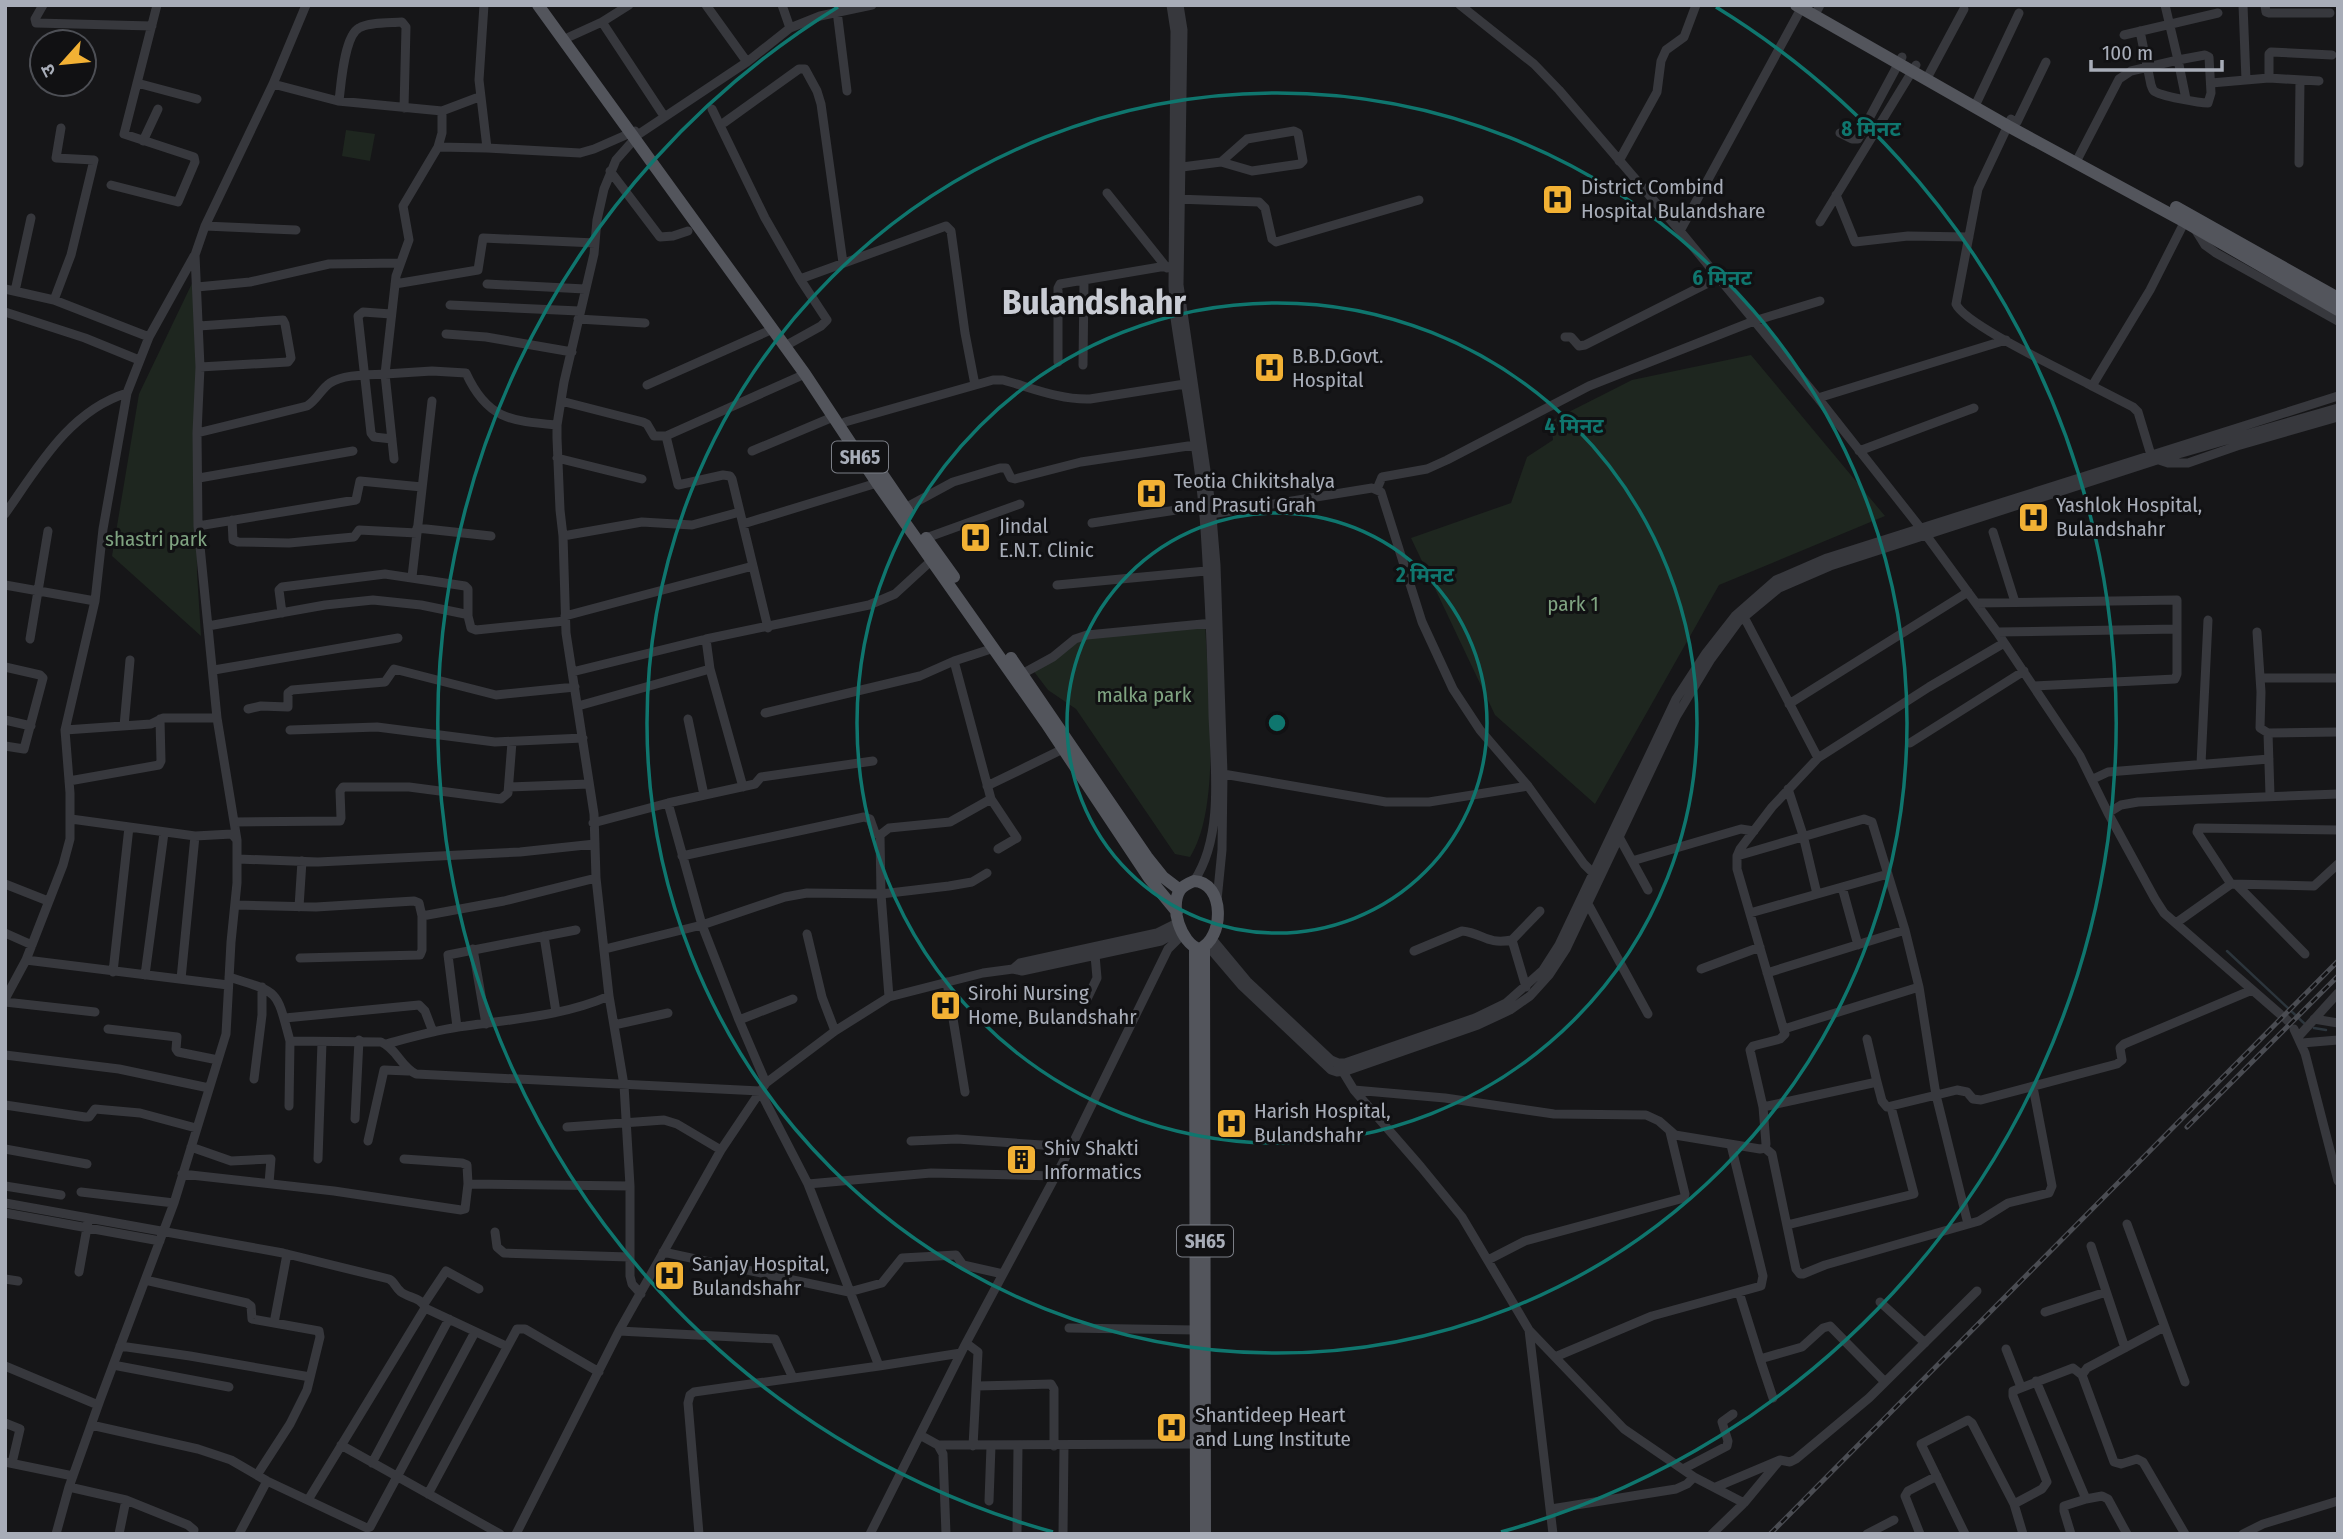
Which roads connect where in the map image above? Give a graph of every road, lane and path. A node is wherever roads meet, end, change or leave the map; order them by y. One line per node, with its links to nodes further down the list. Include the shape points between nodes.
1 (43, 5): 28 (street, via 36,23)
2 (157, 5): 28 (street)
3 (306, 5): 47 (street)
4 (484, 5): 49 (street)
5 (538, 5): 63 (main road, SH65)
6 (546, 5): 32 (main road, SH65)
7 (613, 5): 25 (street)
8 (629, 5): 25 (street)
9 (706, 5): 36 (street)
10 (782, 5): 29 (street)
11 (872, 5): 21 (street)
12 (1171, 5): 76 (street)
13 (1179, 5): 71 (street, via 1183,30)
14 (1460, 5): 68 (street, via 1534,64)
15 (1696, 5): 68 (street, via 1684,37 1666,50 1657,92)
16 (2165, 5): 27 (street)
17 (2243, 5): 42 (street)
18 (2265, 5): 24 (street, via 2269,13)
19 (1808, 6): 34 (main road); 84 (street)
20 (1964, 9): 40 (street)
21 (837, 11): 29 (street); 48 (street)
22 (2019, 13): 53 (street)
23 (2218, 13): 27 (street)
24 (2330, 13)
25 (615, 16): 26 (street)
26 (602, 22): 32 (street); 58 (street)
27 (2169, 25): 30 (street); 35 (street)
28 (152, 26): 45 (street)
29 (790, 28): 36 (street)
30 (2140, 31): 31 (street); 38 (street)
31 (2124, 34)
32 (569, 37): 63 (main road, SH65)
33 (2332, 55): 41 (street, via 2271,52)
34 (1900, 60): 39 (main road); 62 (street, via 1858,139)
35 (2178, 60): 38 (street); 46 (street, via 2208,56); 51 (street)
36 (747, 62): 58 (street)
37 (2046, 62): 60 (street)
38 (2147, 67): 51 (street, via 2154,91); 67 (street, via 2119,79)
39 (1915, 68): 40 (main road); 75 (street)
40 (1929, 75): 53 (main road)
41 (2269, 78): 42 (street); 43 (street)
42 (2246, 80): 46 (street)
43 (2300, 80): 44 (street); 70 (street)
44 (2319, 81)
45 (137, 83): 50 (street); 64 (street, via 124,134)
46 (2211, 83): 51 (street, via 2208,103)
47 (273, 84): 52 (street); 81 (street)
48 (847, 91)
49 (480, 97): 57 (street); 66 (street)
50 (197, 99)
51 (2186, 99)
52 (338, 101): 54 (street); 54 (street, via 354,32 402,22 406,27)
53 (1977, 102): 60 (main road)
54 (404, 108): 57 (street)
55 (158, 109): 64 (street)
56 (712, 109): 93 (street)
57 (442, 111): 65 (street)
58 (664, 116): 63 (street)
59 (725, 122): 89 (street, via 805,69 821,104)
60 (2012, 122): 67 (main road); 85 (street, via 1982,178)
61 (61, 128): 101 (street, via 56,158 94,160 71,255)
62 (1840, 133)
63 (635, 134): 66 (street, via 580,153); 72 (street); 112 (main road, SH65); 117 (main road, SH65)
64 (143, 141): 73 (street, via 195,158 180,200)
65 (438, 147): 66 (street); 88 (street, via 403,206 410,234)
66 (487, 148)
67 (2077, 159): 80 (main road)
68 (1619, 161): 84 (street)
69 (1221, 162): 69 (street, via 1252,172 1300,164 1298,133 1251,137); 71 (street)
70 (2299, 163)
71 (1182, 167): 76 (street)
72 (610, 171): 83 (street, via 656,234 665,237); 86 (street)
73 (111, 185)
74 (1107, 193): 90 (street)
75 (1836, 195): 79 (street); 85 (street, via 1855,242 1908,236)
76 (1177, 199): 77 (street, via 1259,202 1276,242); 91 (street); 160 (street, via 1179,285)
77 (1419, 200)
78 (31, 218): 99 (street)
79 (1820, 222)
80 (2190, 222): 100 (main road); 104 (main road); 109 (street, via 2216,253); 129 (street)
81 (205, 226): 82 (street); 87 (street)
82 (296, 230)
83 (688, 231)
84 (1680, 231): 92 (street)
85 (1969, 237): 116 (street, via 1956,304 1963,314)
86 (595, 243): 95 (street, via 483,238 478,270); 98 (street)
87 (195, 255): 97 (street); 114 (street)
88 (400, 262): 95 (street); 97 (street, via 329,264 250,282)
89 (843, 263): 93 (street); 128 (street, via 949,227)
90 (1166, 266): 91 (street); 94 (street)
91 (1173, 274): 126 (street)
92 (1718, 278): 108 (street); 115 (street, via 1585,345)
93 (800, 279): 117 (street, via 827,320)
94 (1084, 281): 120 (street, via 1059,286); 121 (street)
95 (395, 284): 106 (street)
96 (487, 284): 98 (street)
97 (197, 287): 111 (street)
98 (585, 289): 107 (street)
99 (10, 290): 101 (street)
100 (2338, 298)
101 (54, 300): 114 (street)
102 (1820, 301): 108 (street)
103 (450, 305): 107 (street)
104 (2338, 310)
105 (5, 312): 119 (street)
106 (391, 314): 123 (street); 125 (street, via 358,313)
107 (578, 315): 110 (street); 118 (street)
108 (1754, 321): 132 (street); 154 (street, via 1589,386 1427,469 1382,478)
109 (2338, 321)
110 (645, 323)
111 (199, 326): 122 (street); 122 (street, via 283,320 291,358 288,362)
112 (772, 329): 117 (main road, SH65); 127 (street)
113 (446, 334): 118 (street)
114 (149, 337): 119 (street)
115 (1565, 337)
116 (2006, 340): 129 (street); 132 (street)
117 (788, 344): 124 (main road, SH65); 138 (main road, SH65)
118 (572, 352): 134 (street)
119 (139, 360): 130 (street)
120 (1058, 362)
121 (1083, 365)
122 (200, 367): 140 (street)
123 (385, 374): 125 (street); 139 (street, via 466,373 491,410 525,422); 142 (street)
124 (805, 374): 138 (main road, SH65); 141 (street)
125 (363, 376): 140 (street, via 330,383 302,408); 142 (street, via 372,436)
126 (1185, 384): 128 (street, via 1090,400 1061,397 1003,380); 143 (street)
127 (647, 385)
128 (975, 385): 138 (street)
129 (2092, 386): 147 (street, via 2138,412)
130 (127, 393): 159 (street, via 104,402 60,437); 180 (street)
131 (2338, 396): 147 (street)
132 (1818, 398): 145 (street)
133 (432, 401): 153 (street)
134 (561, 401): 139 (street); 141 (street, via 643,422 654,436)
135 (1974, 408): 145 (street)
136 (2338, 408): 147 (street)
137 (2338, 417): 147 (street, via 2188,463 2168,463)
138 (839, 420): 144 (street); 152 (main road, SH65); 157 (main road, SH65)
139 (557, 425): 148 (street)
140 (197, 433): 150 (street)
141 (666, 436): 158 (street, via 678,485 727,475)
142 (392, 439): 149 (street)
143 (1195, 445): 156 (street); 157 (street, via 1073,463 1015,479 1006,468 1000,468 953,482)
144 (752, 451)
145 (1859, 451): 167 (street)
146 (353, 452): 150 (street)
147 (2158, 457): 167 (street)
148 (557, 458): 151 (street); 170 (street)
149 (394, 459)
150 (199, 478): 164 (street)
151 (642, 479)
152 (877, 482): 163 (street); 172 (main road, SH65)
153 (422, 487): 161 (street, via 360,481 356,500); 165 (street)
154 (1377, 489): 160 (street); 240 (street, via 1422,622 1453,689 1480,730)
155 (1020, 504): 171 (street)
156 (1202, 506): 162 (street); 174 (street)
157 (905, 508): 171 (main road, SH65)
158 (740, 512): 163 (street); 170 (street, via 692,526 642,522)
159 (5, 513)
160 (1212, 514): 188 (street)
161 (232, 520): 164 (street); 165 (street, via 232,538 237,542 304,542 354,537 359,530)
162 (1091, 523)
163 (743, 524): 173 (street)
164 (198, 526): 189 (street)
165 (417, 530): 169 (street); 175 (street)
166 (48, 531): 178 (street)
167 (1924, 532): 179 (street); 185 (street, via 1791,581); 271 (street, via 1792,571 1735,616 1676,699)
168 (1993, 532): 181 (street)
169 (491, 536)
170 (563, 536): 186 (street)
171 (926, 538): 206 (main road, SH65)
172 (932, 560): 190 (street, via 882,600); 198 (main road, SH65)
173 (753, 566): 186 (street); 190 (street)
174 (1206, 571): 176 (street); 188 (street)
175 (412, 577): 183 (street, via 367,575 282,587); 184 (street, via 467,586)
176 (1057, 584)
177 (5, 585): 178 (street)
178 (39, 591): 180 (street); 195 (street)
179 (1968, 592): 182 (street); 211 (street)
180 (95, 601): 221 (street)
181 (2015, 602): 182 (street); 191 (street, via 2174,598 2178,602)
182 (1976, 603): 192 (street)
183 (282, 612): 184 (street, via 373,600); 189 (street)
184 (468, 616): 186 (street, via 476,630)
185 (1744, 617): 211 (street); 259 (street, via 1683,703)
186 (565, 618): 205 (street)
187 (2208, 620): 233 (street)
188 (1214, 622): 206 (street, via 1087,635); 234 (street); 273 (street, via 1213,821 1210,849)
189 (208, 626): 203 (street)
190 (768, 628): 196 (street)
191 (2177, 629): 192 (street); 210 (street, via 2177,674 2172,680)
192 (1997, 632): 197 (street)
193 (2257, 632): 207 (street)
194 (398, 638): 203 (street)
195 (30, 639)
196 (706, 639): 202 (street); 205 (street)
197 (2004, 643): 204 (street); 230 (street)
198 (994, 648): 200 (street); 229 (main road, SH65)
199 (130, 660): 220 (street)
200 (954, 661): 214 (street, via 920,676); 239 (street)
201 (5, 667): 219 (street, via 43,678)
202 (710, 669): 212 (street); 238 (street)
203 (214, 670): 215 (street)
204 (2024, 671): 210 (street); 227 (street)
205 (572, 672): 209 (street)
206 (1023, 674): 277 (main road, SH65, via 1147,857)
207 (2260, 678): 208 (street); 224 (street, via 2260,727)
208 (2338, 678)
209 (575, 687): 212 (street); 213 (street, via 496,695 394,669 385,682 292,690 288,707)
210 (2034, 687): 235 (street)
211 (1789, 704): 230 (street)
212 (578, 706): 225 (street)
213 (248, 709)
214 (765, 713)
215 (217, 718): 216 (street); 250 (street)
216 (160, 719): 220 (street); 236 (street, via 161,763)
217 (688, 719): 244 (street)
218 (5, 720): 219 (street)
219 (31, 726): 228 (street, via 24,749)
220 (124, 726): 221 (street)
221 (65, 730): 236 (street)
222 (290, 730): 226 (street, via 377,727)
223 (2338, 732): 224 (street)
224 (2268, 733): 231 (street)
225 (583, 738): 226 (street); 237 (street)
226 (512, 742): 241 (street)
227 (1910, 743)
228 (5, 746)
229 (1063, 749): 239 (street); 290 (main road, SH65)
230 (1818, 758): 242 (street)
231 (2269, 759): 233 (street); 245 (street)
232 (873, 761): 238 (street, via 761,777 755,784)
233 (2201, 764): 235 (street, via 2105,773)
234 (1223, 774): 240 (street, via 1386,802 1429,802); 282 (street)
235 (2093, 779): 248 (street)
236 (69, 782): 249 (street)
237 (589, 784): 241 (street); 251 (street)
238 (743, 786): 244 (street)
239 (987, 786): 246 (street)
240 (1528, 786): 271 (street)
241 (509, 787): 250 (street, via 500,799 409,787 343,787 340,821)
242 (1788, 789): 254 (street); 257 (street)
243 (2338, 794): 245 (street)
244 (704, 795): 247 (street)
245 (2270, 795): 248 (street, via 2130,803)
246 (991, 799): 256 (street, via 950,822 889,828); 262 (street, via 1017,838)
247 (668, 803): 251 (street); 263 (street)
248 (2108, 813): 289 (street, via 2155,899)
249 (71, 819): 252 (street); 281 (street, via 63,865)
250 (234, 822): 260 (street)
251 (593, 823): 261 (street)
252 (129, 827): 255 (street); 311 (street)
253 (2338, 830): 275 (street, via 2198,828)
254 (1754, 831): 264 (street); 266 (street, via 1741,829)
255 (164, 833): 258 (street); 313 (street)
256 (880, 835): 263 (street, via 864,817); 279 (street)
257 (1803, 835): 264 (street); 270 (street, via 1868,818); 280 (street)
258 (195, 836): 260 (street, via 232,834); 315 (street)
259 (1619, 837): 266 (street); 271 (street)
260 (237, 840): 265 (street)
261 (595, 844): 267 (street); 272 (street)
262 (998, 849)
263 (682, 856): 291 (street)
264 (1737, 856): 287 (street)
265 (238, 859): 267 (street); 284 (street)
266 (1632, 861): 278 (street)
267 (303, 862): 285 (street)
268 (2338, 864): 275 (street, via 2314,886)
269 (987, 873): 279 (street, via 962,884)
270 (1888, 874): 276 (street); 293 (street)
271 (1596, 875): 283 (street); 320 (street, via 1559,945)
272 (596, 878): 288 (street); 303 (street)
273 (1194, 881): 277 (main road); 282 (main road, via 1205,884)
274 (5, 884): 281 (street)
275 (2234, 884): 289 (street); 305 (street)
276 (1842, 887): 280 (street); 300 (street)
277 (1180, 890): 290 (main road)
278 (1648, 890)
279 (881, 894): 291 (street, via 807,893); 325 (street)
280 (1817, 894): 287 (street)
281 (48, 901): 298 (street)
282 (1216, 904): 299 (main road, SH65, via 1217,923)
283 (1588, 904): 332 (street); 353 (street, via 1549,975 1510,1010 1478,1025)
284 (236, 905): 285 (street); 317 (street)
285 (299, 907): 288 (street, via 414,901)
286 (1540, 911): 297 (street)
287 (1750, 913): 301 (street)
288 (422, 916): 307 (street, via 420,955)
289 (2176, 923): 322 (street)
290 (1180, 924): 299 (main road, SH65); 306 (street, via 1161,941); 309 (street, via 1020,963); 377 (street)
291 (702, 925): 303 (street); 335 (street)
292 (576, 930): 296 (street)
293 (1905, 930): 300 (street); 321 (street)
294 (5, 933): 298 (street)
295 (807, 934): 343 (street)
296 (544, 936): 302 (street); 329 (street)
297 (1512, 940): 304 (street, via 1489,941 1462,932); 320 (street)
298 (32, 945): 308 (street)
299 (1204, 945): 353 (street); 427 (main road, SH65); 459 (main road, SH65)
300 (1858, 945): 312 (street)
301 (1760, 947): 310 (street); 312 (street)
302 (473, 949): 337 (street); 339 (street, via 447,956)
303 (605, 949): 324 (street)
304 (1414, 951)
305 (2305, 954)
306 (1095, 955): 309 (street); 328 (street, via 1097,978)
307 (300, 958)
308 (26, 960): 311 (street); 316 (street)
309 (1013, 969): 318 (street)
310 (1701, 969)
311 (113, 972): 313 (street)
312 (1768, 973): 342 (street)
313 (145, 975): 315 (street)
314 (5, 976): 316 (street)
315 (181, 979): 317 (street)
316 (16, 981): 327 (street)
317 (228, 981): 319 (street); 352 (street, via 226,1034)
318 (947, 982): 325 (street); 362 (street)
319 (262, 987): 333 (street, via 280,1002); 355 (street)
320 (1526, 987): 353 (street, via 1475,1018)
321 (1919, 987): 342 (street); 363 (street)
322 (2252, 990): 340 (street); 359 (street, via 2124,1044 2120,1063)
323 (2338, 993): 334 (street)
324 (608, 996): 329 (street); 338 (street)
325 (889, 997): 343 (street)
326 (793, 999): 335 (street)
327 (5, 1001): 330 (street)
328 (1086, 1001)
329 (556, 1012): 337 (street)
330 (94, 1013)
331 (668, 1013): 338 (street)
332 (1648, 1014)
333 (285, 1018): 344 (street, via 419,1005); 347 (street)
334 (2314, 1019): 336 (street); 340 (street)
335 (739, 1020): 358 (street)
336 (2338, 1023)
337 (486, 1024): 339 (street)
338 (614, 1025): 357 (street)
339 (457, 1027): 344 (street)
340 (2291, 1027): 348 (street); 386 (street)
341 (108, 1029): 352 (street, via 177,1037 178,1052)
342 (1784, 1029): 366 (street, via 1780,1039 1750,1050)
343 (835, 1031): 358 (street)
344 (433, 1032): 350 (street)
345 (1867, 1039): 356 (street)
346 (359, 1040): 349 (street); 350 (street); 368 (street)
347 (290, 1041): 349 (street); 365 (street)
348 (2338, 1041)
349 (322, 1042): 381 (street)
350 (386, 1044): 354 (street)
351 (5, 1055): 360 (street, via 119,1069)
352 (218, 1060): 360 (street)
353 (1340, 1067): 361 (street)
354 (408, 1071): 357 (street, via 426,1076); 373 (street, via 384,1070)
355 (254, 1079)
356 (1877, 1082): 366 (street); 367 (street, via 1884,1104)
357 (624, 1084): 358 (street); 369 (street)
358 (763, 1087): 380 (street); 389 (street)
359 (2034, 1087): 363 (street, via 1981,1100 1963,1090); 399 (street, via 2051,1190 2008,1203)
360 (209, 1088): 371 (street)
361 (1354, 1090): 372 (street, via 1554,1114 1646,1115); 408 (street, via 1462,1217)
362 (965, 1093)
363 (1936, 1095): 367 (street); 399 (street)
364 (5, 1105): 371 (street, via 85,1117 95,1109 120,1110)
365 (289, 1106)
366 (1763, 1107): 378 (street)
367 (1891, 1107): 398 (street, via 1914,1194)
368 (355, 1119)
369 (626, 1122): 370 (street); 380 (street, via 664,1120); 391 (street)
370 (567, 1127)
371 (196, 1128): 376 (street)
372 (1670, 1132): 375 (street); 408 (street, via 1684,1198 1525,1241)
373 (368, 1141)
374 (911, 1141): 377 (street, via 967,1139)
375 (1731, 1145): 378 (street); 417 (street, via 1763,1276 1761,1286)
376 (191, 1147): 384 (street); 387 (street, via 232,1161 271,1159)
377 (1070, 1147): 385 (street)
378 (1765, 1148): 398 (street, via 1772,1154)
379 (5, 1149): 383 (street)
380 (721, 1150): 405 (street)
381 (318, 1159)
382 (404, 1159): 388 (street, via 464,1164)
383 (87, 1164)
384 (182, 1174): 387 (street); 395 (street)
385 (1055, 1176): 389 (street, via 931,1173); 410 (street)
386 (2338, 1181)
387 (268, 1183): 388 (street, via 461,1210 466,1207)
388 (468, 1184): 391 (street)
389 (808, 1184): 416 (street)
390 (5, 1186): 393 (street)
391 (630, 1186): 407 (street)
392 (81, 1192): 395 (street)
393 (61, 1195)
394 (5, 1202): 397 (street)
395 (174, 1203): 401 (street)
396 (5, 1213): 397 (street)
397 (88, 1222): 401 (street); 403 (street); 409 (street)
398 (1787, 1224): 399 (street, via 1800,1274)
399 (1968, 1224)
400 (2127, 1224): 425 (street)
401 (164, 1231): 403 (street); 406 (street)
402 (495, 1232): 407 (street, via 497,1247 504,1253)
403 (160, 1241): 412 (street)
404 (2091, 1246): 418 (street)
405 (663, 1252): 416 (street); 419 (street)
406 (287, 1254): 421 (street, via 392,1280 399,1291); 424 (street)
407 (629, 1256): 419 (street, via 632,1284)
408 (1488, 1261): 428 (street)
409 (79, 1272)
410 (1003, 1274): 416 (street, via 964,1265 956,1255 908,1256 897,1261 882,1283); 431 (street)
411 (5, 1279): 413 (street)
412 (145, 1280): 424 (street, via 247,1303 252,1320); 433 (street)
413 (18, 1281)
414 (479, 1289): 421 (street, via 446,1271)
415 (1976, 1291): 432 (street)
416 (849, 1292): 442 (street)
417 (1739, 1292): 438 (street, via 1652,1316); 439 (street)
418 (2106, 1292): 422 (street); 435 (street)
419 (641, 1294): 429 (street)
420 (1880, 1302): 432 (street)
421 (425, 1306): 423 (street); 460 (street)
422 (2045, 1312)
423 (449, 1319): 430 (street); 468 (street)
424 (274, 1323): 445 (street, via 319,1331)
425 (2164, 1327): 435 (street); 449 (street)
426 (1069, 1328): 427 (street)
427 (1196, 1330): 459 (main road, SH65)
428 (1529, 1330): 438 (street); 486 (street)
429 (619, 1331): 443 (street); 446 (street, via 775,1339)
430 (475, 1332): 434 (street); 472 (street)
431 (965, 1343): 437 (street); 450 (street, via 978,1352)
432 (1925, 1343): 448 (street)
433 (120, 1346): 441 (street); 445 (street)
434 (506, 1346): 443 (street, via 513,1332 525,1329); 478 (street)
435 (2125, 1348): 444 (street)
436 (2006, 1349): 452 (street)
437 (961, 1353): 442 (street); 458 (street)
438 (1555, 1356): 469 (street, via 1625,1429)
439 (1760, 1359): 448 (street, via 1802,1347 1830,1326); 453 (street)
440 (5, 1366): 454 (street)
441 (113, 1366): 451 (street); 454 (street)
442 (879, 1367): 446 (street)
443 (599, 1372): 493 (street)
444 (2082, 1375): 447 (street, via 2073,1368); 509 (street, via 2115,1462 2143,1462)
445 (310, 1377): 470 (street, via 290,1424)
446 (793, 1378): 494 (street, via 690,1395)
447 (2036, 1381): 452 (street); 479 (street)
448 (1885, 1382): 466 (street, via 1796,1460)
449 (2185, 1382)
450 (976, 1386): 462 (street); 465 (street, via 1051,1384)
451 (229, 1387)
452 (2021, 1387): 485 (street, via 2013,1396 2047,1482)
453 (1773, 1398)
454 (98, 1405): 457 (street)
455 (1733, 1414): 469 (street, via 1722,1422 1727,1446)
456 (5, 1423): 467 (street, via 20,1429)
457 (91, 1425): 470 (street, via 206,1451); 471 (street)
458 (920, 1435): 461 (street); 495 (street)
459 (1200, 1444): 465 (street); 499 (main road, SH65); 500 (main road, SH65)
460 (341, 1445): 468 (street); 481 (street)
461 (938, 1445): 462 (street); 496 (street, via 943,1454)
462 (973, 1446): 463 (street)
463 (991, 1446): 464 (street); 482 (street)
464 (1018, 1446): 465 (street); 497 (street)
465 (1059, 1446): 498 (street)
466 (1780, 1460): 476 (street); 484 (street)
467 (9, 1463): 471 (street)
468 (372, 1463): 472 (street)
469 (1683, 1469): 474 (street)
470 (257, 1475): 475 (street)
471 (73, 1476): 477 (street)
472 (396, 1476): 478 (street); 481 (street, via 367,1528)
473 (1937, 1476): 485 (street, via 1922,1442 1970,1421); 504 (street, via 1905,1496); 505 (street)
474 (1694, 1477): 476 (street); 486 (street, via 1676,1489)
475 (267, 1481): 481 (street); 491 (street)
476 (1716, 1487): 484 (street)
477 (69, 1488): 480 (street); 488 (street)
478 (428, 1494): 492 (street)
479 (2086, 1499): 507 (street, via 2064,1506); 508 (street, via 2108,1499)
480 (126, 1500): 489 (street); 490 (street, via 188,1524)
481 (308, 1500)
482 (989, 1501)
483 (2338, 1502): 510 (street)
484 (1744, 1503): 502 (street)
485 (2014, 1504): 506 (street)
486 (1551, 1509): 501 (street)
487 (1894, 1520): 503 (street)
488 (56, 1534)
489 (119, 1534)
490 (193, 1534)
491 (239, 1534)
492 (500, 1534)
493 (516, 1534)
494 (699, 1534)
495 (870, 1534)
496 (946, 1534)
497 (1017, 1534)
498 (1063, 1534)
499 (1196, 1534)
500 (1205, 1534)
501 (1553, 1534)
502 (1713, 1534)
503 (1867, 1534)
504 (1920, 1534)
505 (1965, 1534)
506 (2023, 1534)
507 (2071, 1534)
508 (2127, 1534)
509 (2185, 1534)
510 (2243, 1534)

